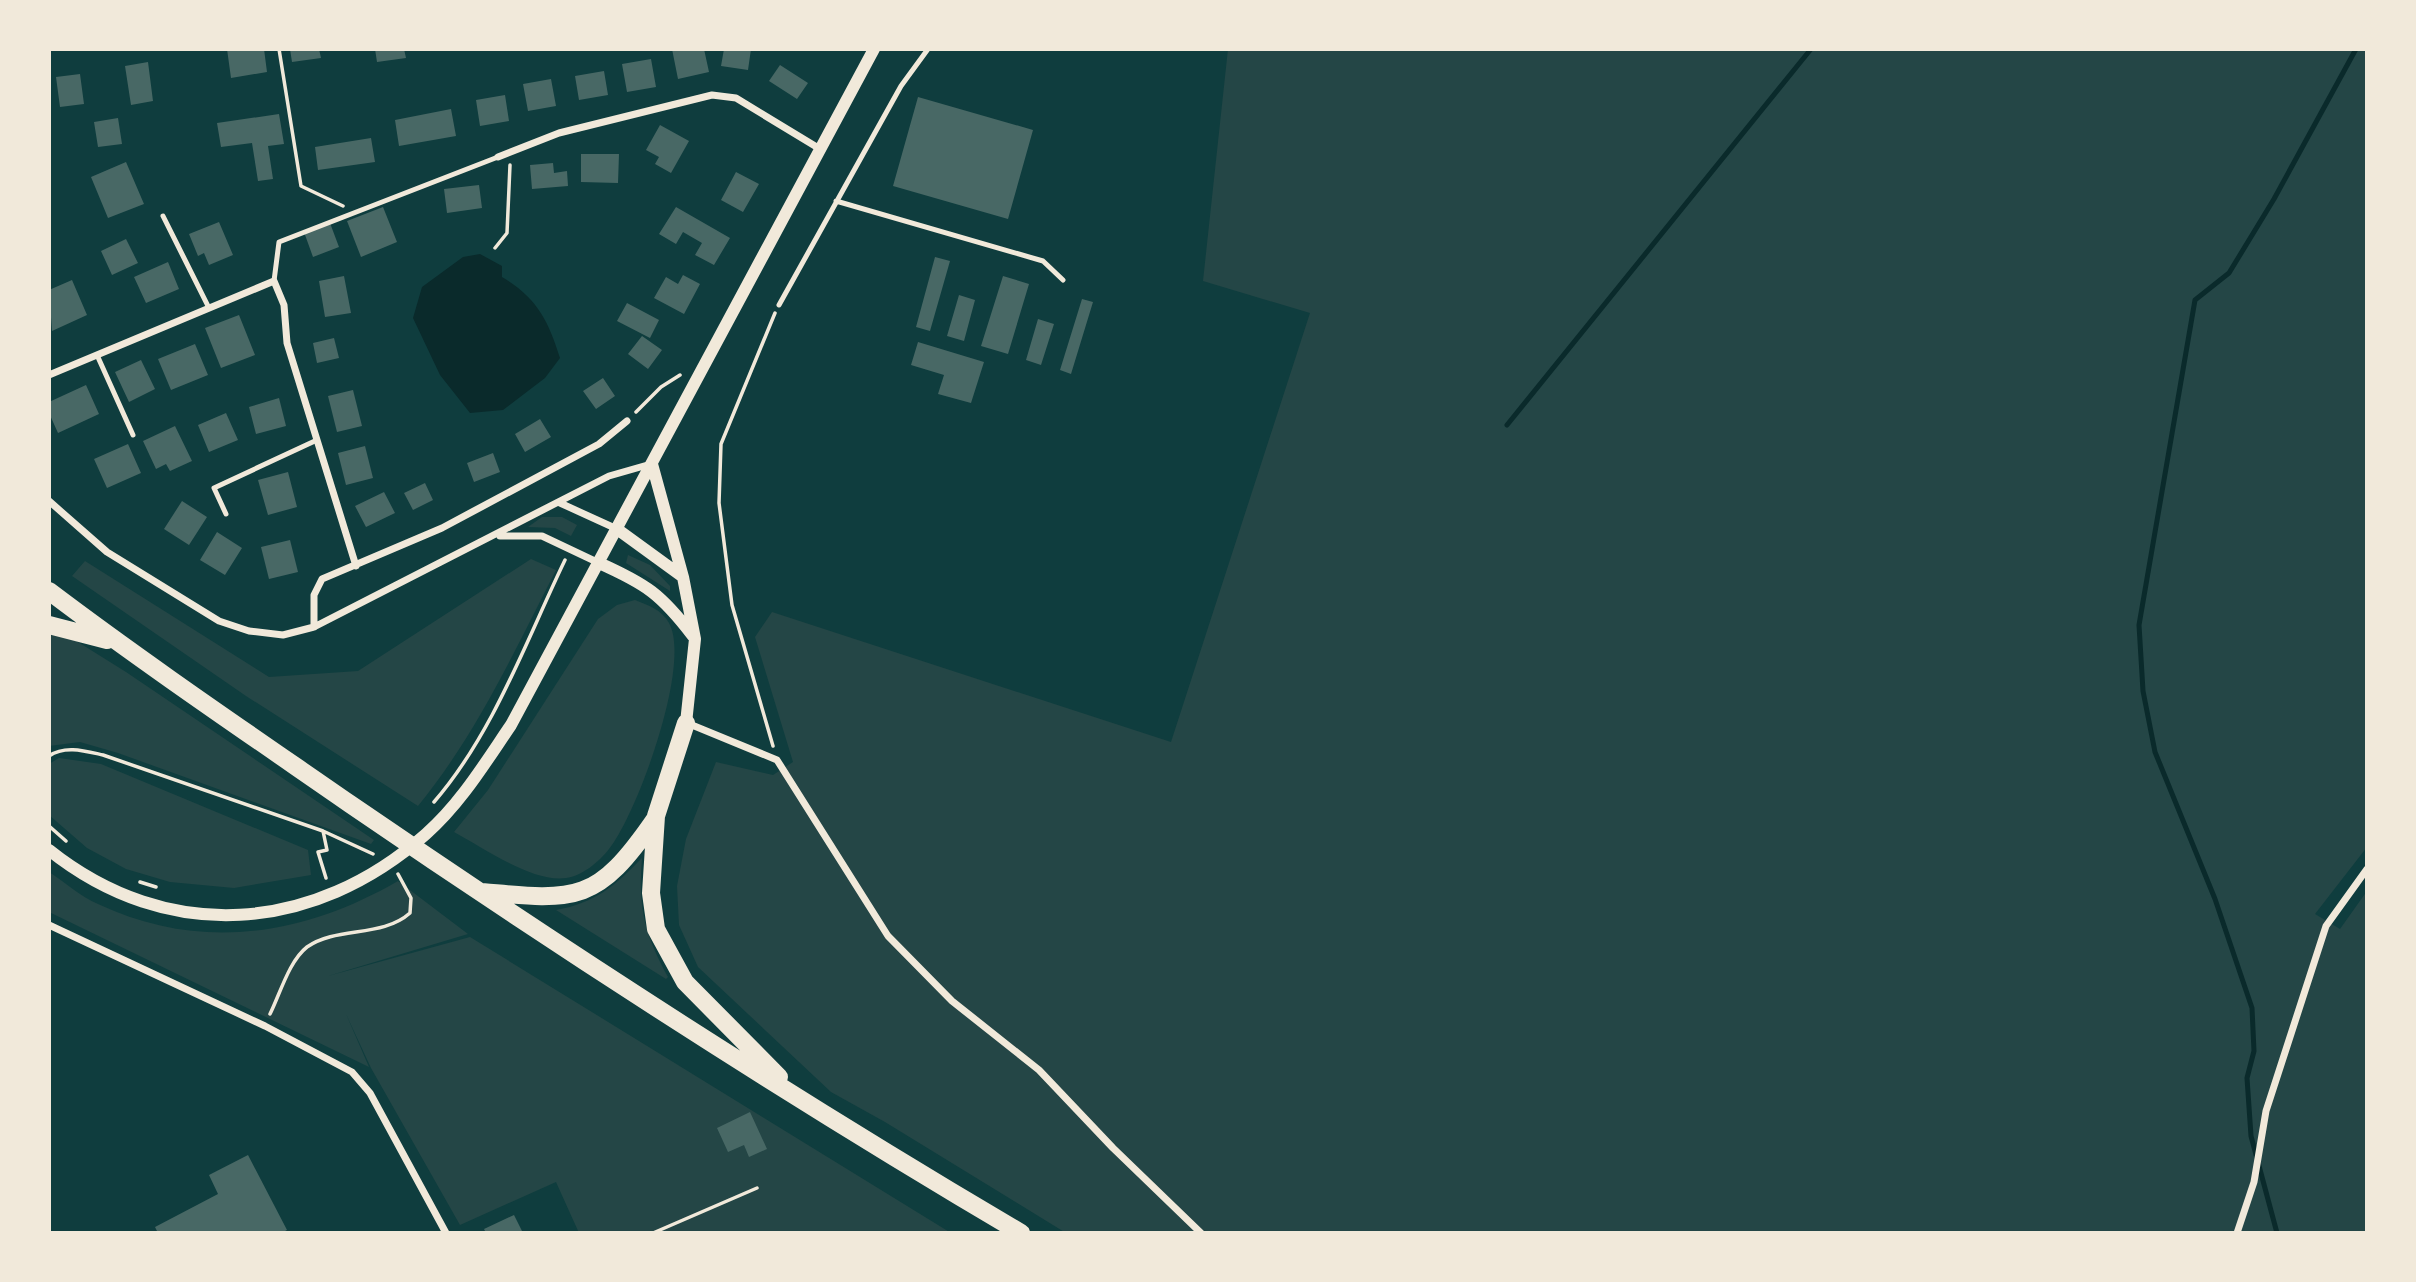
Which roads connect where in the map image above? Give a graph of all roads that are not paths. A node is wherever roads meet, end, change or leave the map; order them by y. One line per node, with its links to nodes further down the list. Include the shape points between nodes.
1 (874, 49): 3 (street)
2 (928, 49): 5 (lane, via 901,86)
3 (820, 149): 4 (street, via 737,98 712,95 599,122); 16 (street)
4 (498, 157): 7 (lane, via 279,242)
5 (836, 201): 8 (lane, via 1043,261); 9 (lane)
6 (163, 216): 10 (lane)
7 (274, 281): 10 (street); 15 (street, via 284,305 287,343)
8 (1063, 281)
9 (779, 305)
10 (208, 308): 11 (street)
11 (97, 355): 12 (street); 14 (lane)
12 (49, 375)
13 (627, 421): 23 (street, via 599,444 524,485)
14 (133, 435)
15 (317, 440): 19 (lane, via 214,488); 23 (street)
16 (652, 464): 18 (street, via 610,476); 20 (street); 24 (street)
17 (49, 500): 27 (street, via 107,552 219,621 283,635)
18 (560, 502): 20 (street); 21 (street)
19 (226, 514)
20 (617, 529): 22 (street); 24 (street)
21 (496, 536): 22 (street, via 542,536); 27 (street)
22 (599, 563): 28 (street, via 634,579 667,602); 32 (street, via 511,725 474,780 428,832 380,870 311,902 271,913 187,914 102,884)
23 (356, 566): 27 (street, via 338,569 322,579 314,595)
24 (683, 577): 28 (street)
25 (49, 591): 29 (main road)
26 (49, 625): 29 (main road)
27 (314, 627)
28 (695, 639): 30 (street)
29 (118, 643): 34 (main road)
30 (687, 723): 31 (main road); 39 (street, via 777,760 888,936 952,1001 1040,1070 1113,1149)
31 (656, 816): 34 (main road, via 611,874 585,891 550,898); 36 (main road, via 651,893 656,929 667,954 685,982)
32 (49, 850)
33 (2367, 869): 40 (street, via 2326,926 2266,1111 2254,1182)
34 (477, 891): 36 (main road)
35 (49, 925): 37 (street, via 352,1072 370,1093)
36 (801, 1099): 38 (main road)
37 (446, 1233)
38 (1021, 1233)
39 (1201, 1233)
40 (2237, 1233)

